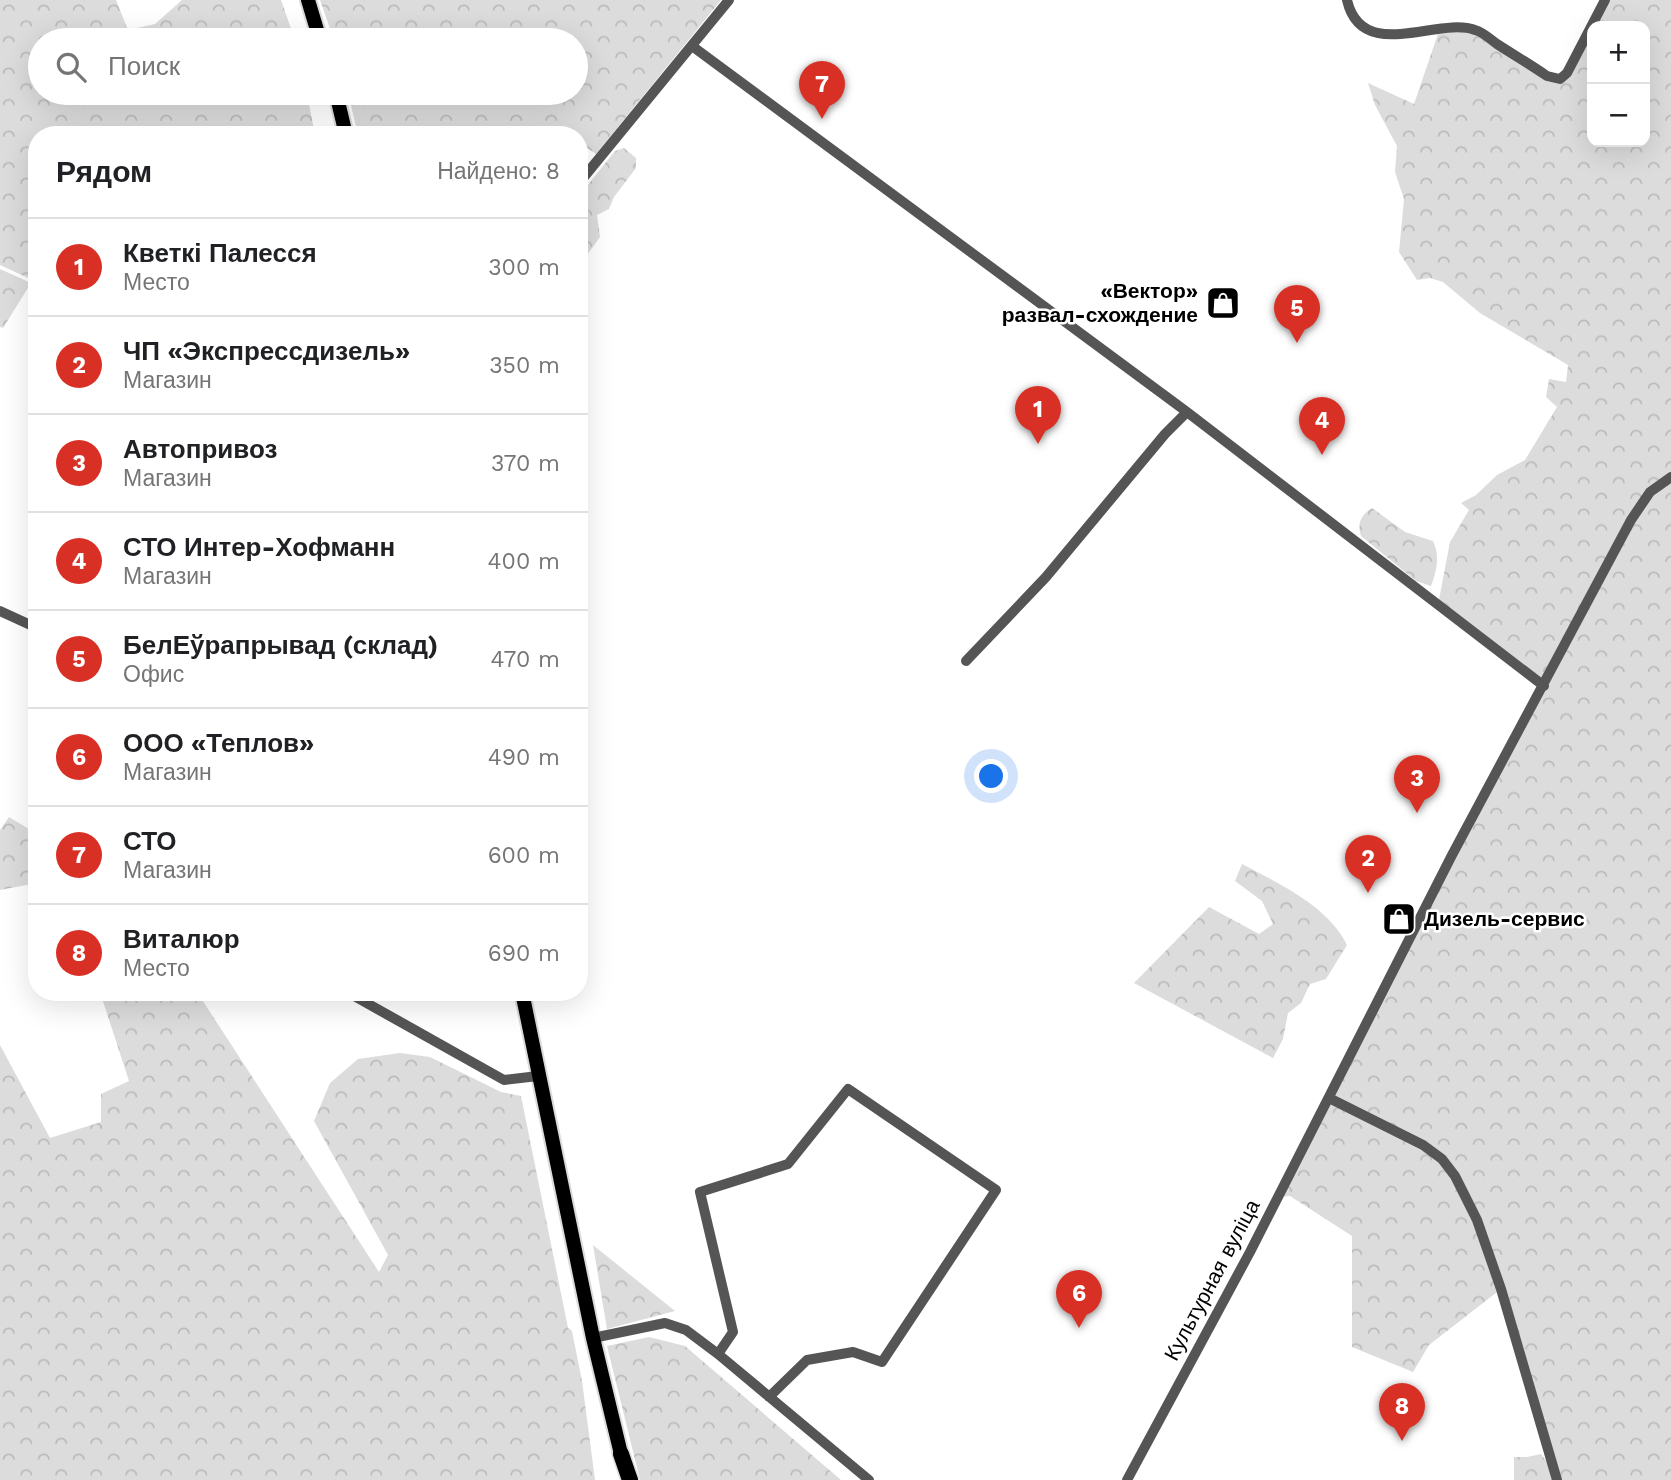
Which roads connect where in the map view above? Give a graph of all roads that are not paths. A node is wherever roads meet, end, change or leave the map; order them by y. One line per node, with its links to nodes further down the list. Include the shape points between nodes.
1 (308, 0): 5 (main road)
2 (729, 0): 6 (street)
3 (1347, 0): 4 (street, via 1362,25 1384,35 1474,29 1560,79)
4 (1605, 0)
5 (316, 28)
6 (692, 46): 9 (street); 10 (street)
7 (339, 105): 8 (main road)
8 (344, 126)
9 (588, 172)
10 (1187, 412): 14 (street, via 1046,577); 15 (street)
11 (1671, 477): 15 (street, Культурная вуліца, via 1650,492 1637,510)
12 (0, 611): 13 (street)
13 (28, 624)
14 (966, 661)
15 (1544, 686): 19 (street, Культурная вуліца)
16 (363, 1001): 18 (street, via 504,1080)
17 (524, 1001): 18 (main road)
18 (538, 1076): 20 (main road)
19 (1329, 1098): 26 (street, Культурная вуліца); 27 (street, via 1423,1145 1455,1176 1477,1220 1501,1289)
20 (593, 1338): 21 (street, via 665,1323 686,1330); 23 (main road)
21 (718, 1354): 22 (street); 22 (street, via 733,1332 700,1192 789,1164 848,1090 996,1190 882,1362 853,1352 807,1360)
22 (769, 1396): 25 (street)
23 (621, 1454): 24 (highway)
24 (626, 1480)
25 (869, 1480)
26 (1127, 1480)
27 (1558, 1480)

